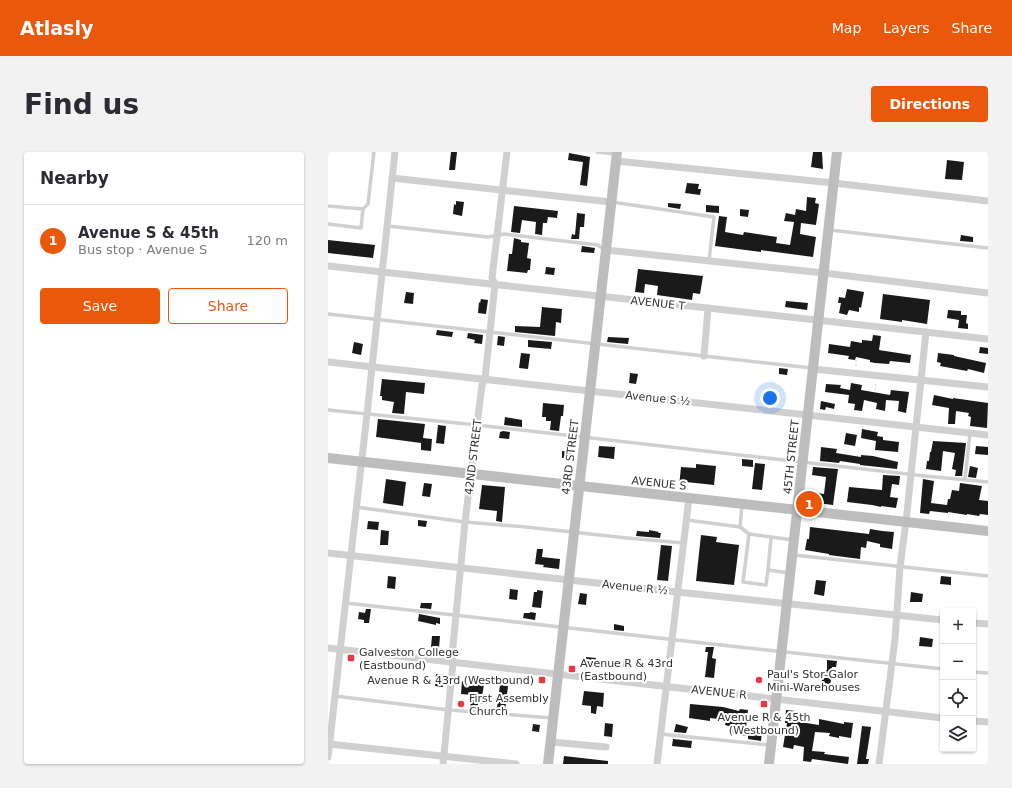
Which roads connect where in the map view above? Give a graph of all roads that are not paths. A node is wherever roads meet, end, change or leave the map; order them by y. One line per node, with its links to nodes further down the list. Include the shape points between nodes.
1 (374, 152): 13 (lane, via 368,204)
2 (395, 152): 7 (street)
3 (506, 152): 9 (street, 42ND STREET)
4 (597, 152): 6 (lane)
5 (837, 152): 8 (main road, 45TH STREET)
6 (616, 156): 8 (street); 11 (main road, 43RD STREET)
7 (392, 178): 9 (street); 15 (street)
8 (834, 183): 10 (street); 16 (main road, 45TH STREET)
9 (502, 190): 11 (street); 17 (street, 42ND STREET)
10 (988, 201)
11 (611, 202): 19 (main road, 43RD STREET); 20 (lane, via 714,217)
12 (328, 206): 13 (lane)
13 (363, 209): 14 (lane, via 361,228)
14 (328, 224)
15 (387, 226): 17 (lane); 22 (street)
16 (828, 230): 18 (lane); 23 (main road, 45TH STREET)
17 (497, 235): 19 (lane, via 598,245); 24 (street, 42ND STREET, via 492,278)
18 (988, 248)
19 (606, 250): 20 (street); 26 (main road, 43RD STREET)
20 (710, 261): 23 (street)
21 (328, 266): 22 (street, AVENUE T)
22 (382, 272): 24 (street, AVENUE T); 29 (street)
23 (824, 273): 25 (street); 30 (main road, 45TH STREET)
24 (496, 284): 26 (street, AVENUE T); 31 (street, 42ND STREET)
25 (988, 293)
26 (601, 296): 27 (street, AVENUE T); 34 (main road, 43RD STREET)
27 (708, 308): 30 (street, AVENUE T); 35 (street)
28 (328, 314): 29 (lane)
29 (377, 320): 31 (lane); 37 (street)
30 (818, 320): 32 (street, AVENUE T); 38 (main road, 45TH STREET)
31 (490, 332): 34 (lane); 39 (street, 42ND STREET)
32 (926, 332): 33 (street, AVENUE T); 40 (street)
33 (988, 339)
34 (595, 344): 35 (lane); 42 (main road, 43RD STREET)
35 (704, 356): 38 (lane)
36 (328, 362): 37 (street, Avenue S ½)
37 (372, 366): 39 (street, Avenue S ½); 44 (street)
38 (813, 369): 40 (street); 45 (main road, 45TH STREET)
39 (485, 379): 42 (street, Avenue S ½); 46 (street, 42ND STREET)
40 (921, 379): 41 (street); 47 (street)
41 (988, 386)
42 (590, 390): 45 (street, Avenue S ½); 50 (main road, 43RD STREET)
43 (328, 410): 44 (lane)
44 (367, 414): 46 (lane); 52 (street)
45 (808, 415): 47 (street, Avenue S ½); 53 (main road, 45TH STREET)
46 (477, 425): 50 (lane); 54 (street, 42ND STREET)
47 (916, 427): 48 (street, Avenue S ½); 55 (street)
48 (970, 433): 49 (street, Avenue S ½); 56 (lane)
49 (988, 435)
50 (584, 438): 53 (lane); 58 (main road, 43RD STREET)
51 (328, 458): 52 (main road, AVENUE S)
52 (362, 462): 54 (main road, AVENUE S); 61 (street)
53 (803, 462): 55 (lane); 62 (main road, 45TH STREET)
54 (471, 474): 58 (main road, AVENUE S); 64 (street, 42ND STREET)
55 (911, 475): 56 (lane); 65 (street)
56 (965, 479): 57 (lane)
57 (988, 482)
58 (579, 486): 59 (main road, AVENUE S); 68 (main road, 43RD STREET)
59 (689, 498): 60 (main road, AVENUE S); 63 (street)
60 (742, 504): 62 (main road, AVENUE S); 66 (lane)
61 (356, 507): 64 (lane); 74 (street)
62 (797, 510): 65 (main road, AVENUE S); 71 (main road, 45TH STREET)
63 (686, 520): 66 (lane); 72 (street)
64 (465, 522): 68 (lane); 76 (street, 42ND STREET)
65 (906, 522): 67 (main road, AVENUE S); 77 (street)
66 (740, 527): 69 (lane)
67 (988, 531)
68 (573, 533): 72 (lane); 81 (main road, 43RD STREET)
69 (749, 534): 70 (lane); 78 (lane, via 744,582 766,585)
70 (771, 538): 71 (lane); 78 (lane)
71 (794, 540): 75 (main road, 45TH STREET)
72 (683, 543): 82 (street)
73 (328, 552): 74 (street, Avenue R ½)
74 (350, 555): 76 (street, Avenue R ½); 83 (street)
75 (792, 555): 77 (lane); 79 (main road, 45TH STREET)
76 (461, 567): 81 (street, Avenue R ½); 85 (street, 42ND STREET)
77 (900, 567): 80 (lane); 86 (street)
78 (768, 570): 79 (lane)
79 (790, 573): 84 (main road, 45TH STREET)
80 (988, 576)
81 (569, 580): 82 (street, Avenue R ½); 90 (main road, 43RD STREET)
82 (677, 592): 84 (street, Avenue R ½); 91 (street)
83 (345, 603): 85 (lane); 93 (street)
84 (787, 603): 86 (street, Avenue R ½); 94 (main road, 45TH STREET)
85 (456, 615): 90 (lane); 95 (street, 42ND STREET)
86 (897, 616): 87 (street, Avenue R ½); 96 (street)
87 (940, 620)
88 (976, 622): 89 (street)
89 (988, 624)
90 (563, 627): 91 (lane); 100 (main road, 43RD STREET)
91 (672, 639): 94 (lane); 101 (street)
92 (328, 648): 93 (street, AVENUE R)
93 (340, 649): 95 (street, AVENUE R); 102 (street)
94 (782, 652): 96 (lane); 103 (main road, 45TH STREET)
95 (453, 663): 100 (street, AVENUE R); 104 (street, 42ND STREET)
96 (892, 663): 97 (lane); 105 (street)
97 (940, 668)
98 (976, 672): 99 (lane)
99 (988, 673)
100 (558, 674): 101 (street, AVENUE R); 106 (main road, 43RD STREET)
101 (666, 686): 103 (street, AVENUE R); 110 (street)
102 (335, 696): 104 (lane); 112 (street)
103 (776, 698): 105 (street, AVENUE R); 113 (main road, 45TH STREET)
104 (449, 710): 106 (lane); 116 (street, 42ND STREET)
105 (885, 712): 107 (street, AVENUE R); 121 (street)
106 (553, 718): 111 (main road, 43RD STREET)
107 (940, 718)
108 (976, 721): 109 (street)
109 (988, 722)
110 (661, 734): 113 (lane); 119 (street)
111 (551, 742): 114 (street); 118 (main road, 43RD STREET)
112 (329, 744): 115 (street); 116 (street)
113 (771, 745): 120 (main road, 45TH STREET)
114 (606, 747)
115 (328, 757)
116 (444, 760): 117 (street)
117 (516, 764)
118 (548, 764)
119 (658, 764)
120 (769, 764)
121 (879, 764)

